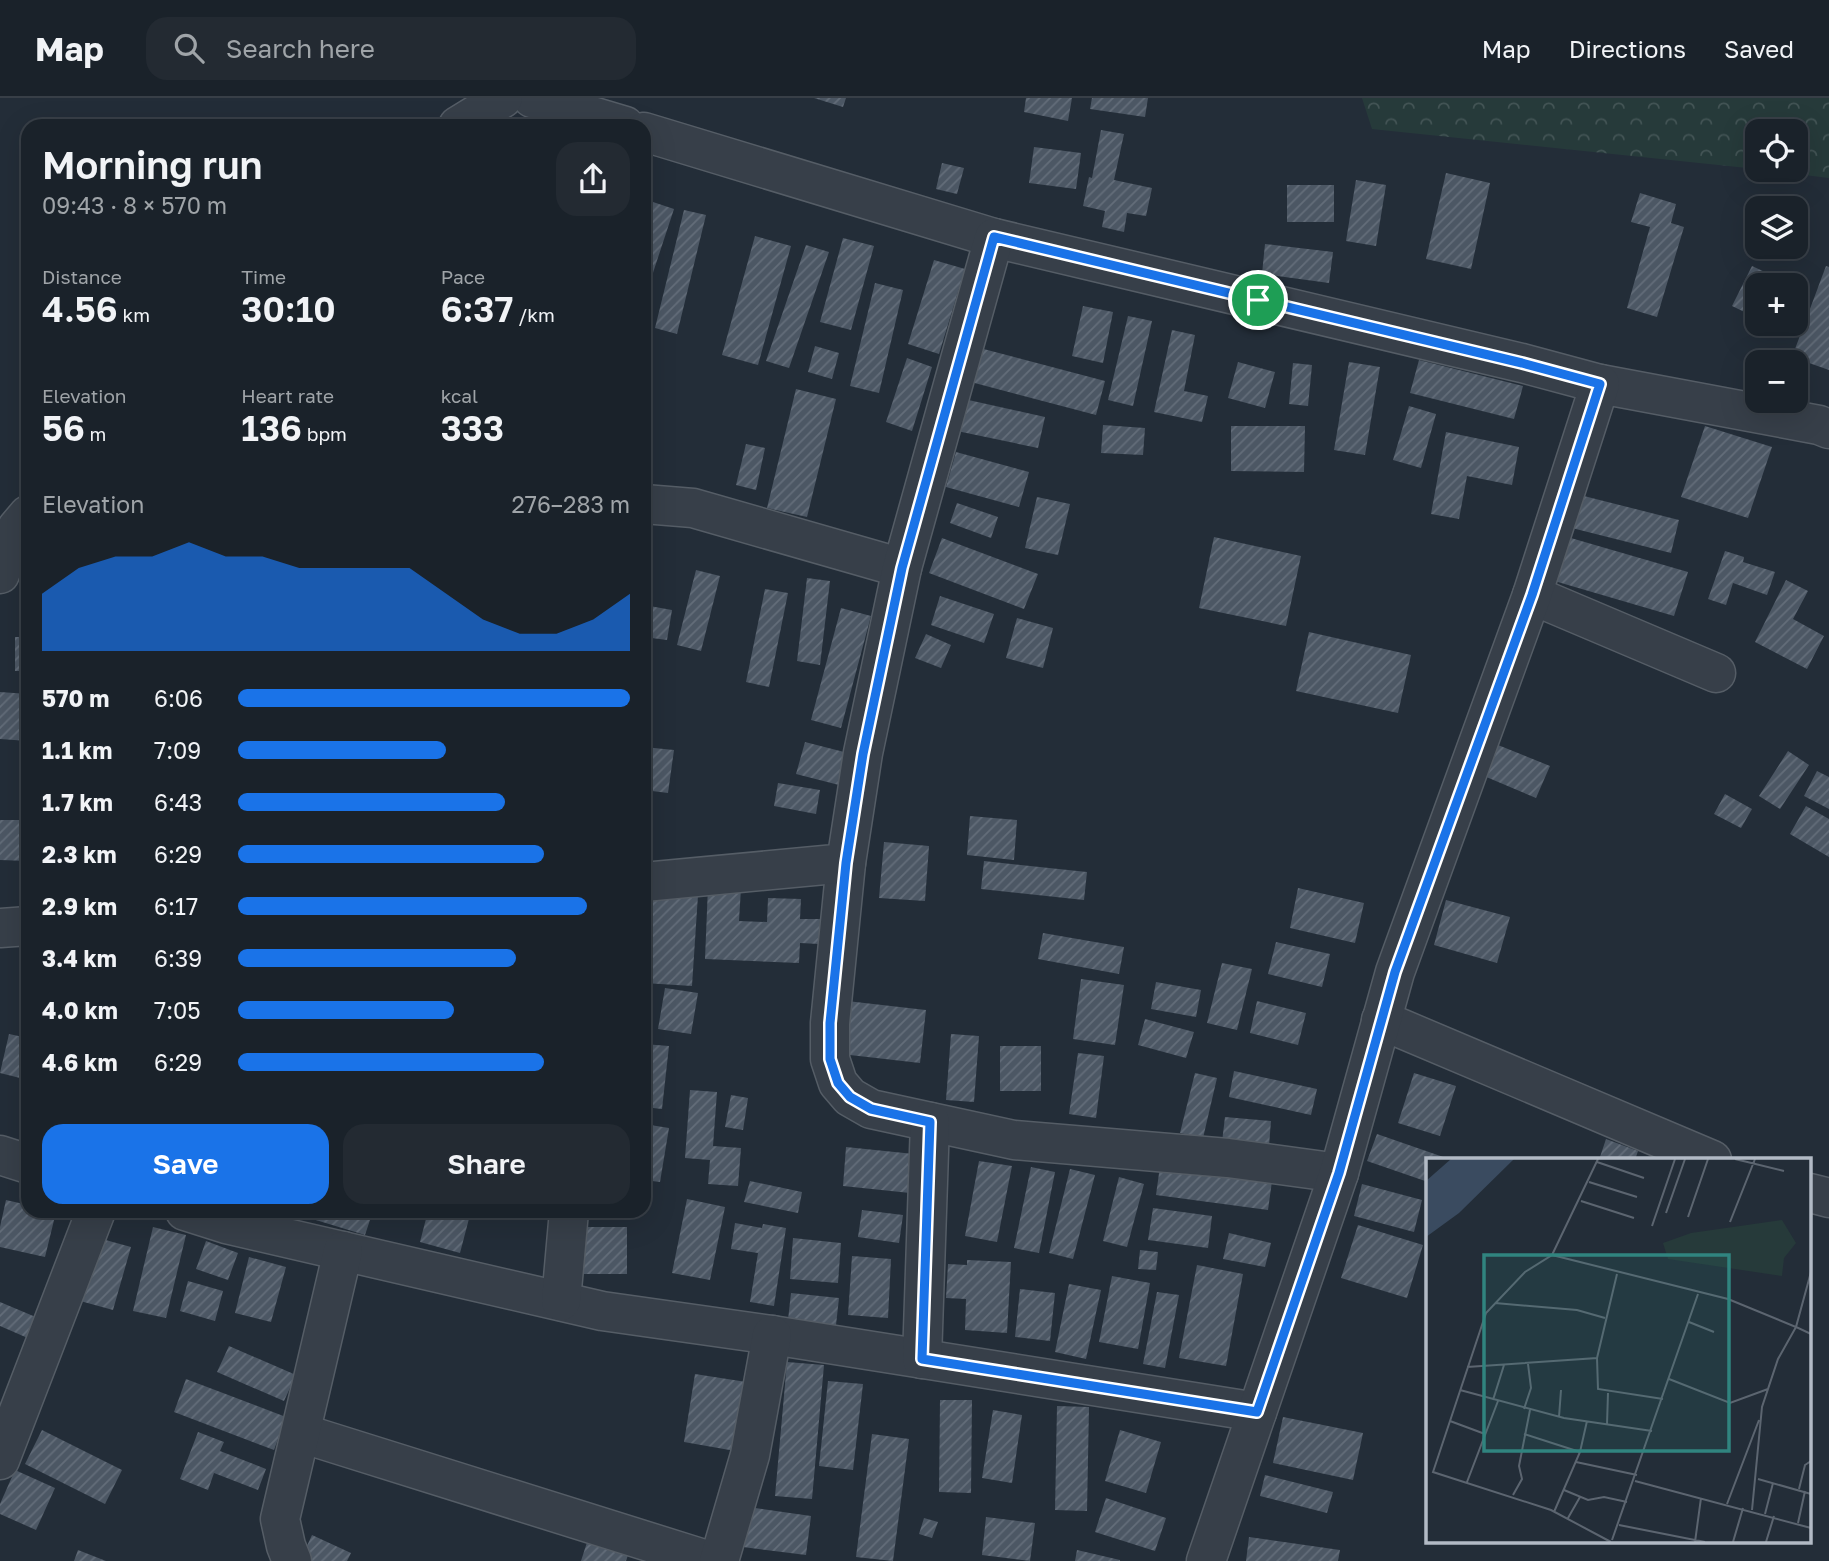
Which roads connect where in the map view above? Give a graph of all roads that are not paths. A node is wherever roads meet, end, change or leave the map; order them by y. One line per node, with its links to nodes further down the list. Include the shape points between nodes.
1 (503, 98): 3 (street)
2 (532, 98): 4 (street)
3 (469, 119)
4 (602, 119)
5 (651, 134): 6 (street)
6 (994, 237): 7 (street); 11 (street)
7 (1600, 384): 8 (street); 13 (street)
8 (1829, 429)
9 (651, 505): 11 (street, via 693,508)
10 (21, 523): 12 (street)
11 (902, 568): 15 (street, via 863,754)
12 (0, 574)
13 (1532, 595): 14 (street); 19 (street)
14 (1716, 673)
15 (846, 863): 16 (street); 20 (street, via 830,1059 838,1083 850,1097 871,1109)
16 (651, 881)
17 (21, 926): 18 (street)
18 (0, 928)
19 (1381, 1020): 22 (street); 24 (street)
20 (930, 1122): 24 (street, via 1014,1140 1228,1158); 34 (street)
21 (0, 1155): 23 (street)
22 (1707, 1158)
23 (21, 1162)
24 (1339, 1173): 35 (street)
25 (1812, 1194): 26 (street)
26 (1829, 1198)
27 (93, 1218): 37 (street)
28 (207, 1218): 30 (street, via 226,1224)
29 (568, 1218): 32 (street)
30 (305, 1226): 31 (street)
31 (343, 1251): 32 (street); 36 (street)
32 (561, 1301): 33 (street)
33 (772, 1335): 34 (street); 40 (street, via 750,1455)
34 (922, 1359): 35 (street)
35 (1257, 1412): 41 (street)
36 (301, 1433): 38 (street, via 281,1519); 39 (street)
37 (4, 1437)
38 (292, 1561)
39 (710, 1561)
40 (719, 1561)
41 (1206, 1561)

